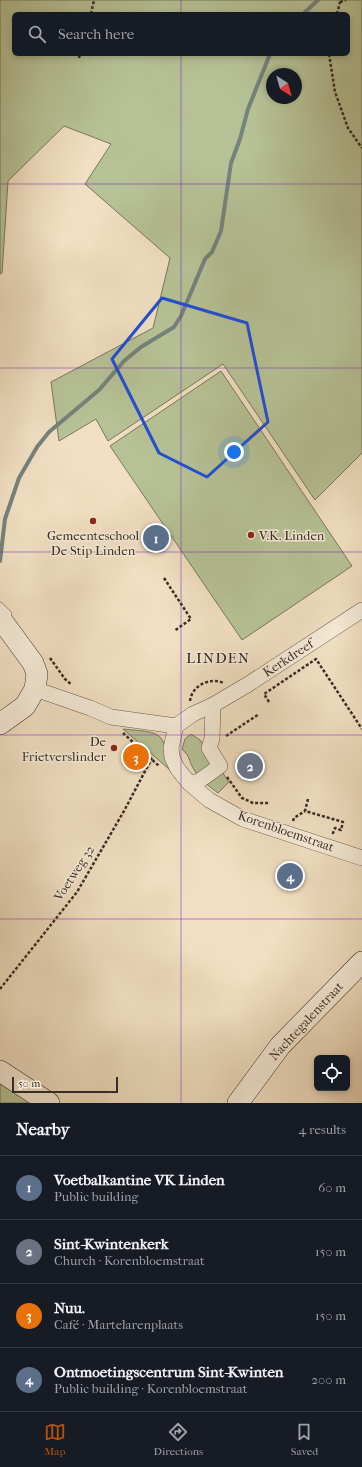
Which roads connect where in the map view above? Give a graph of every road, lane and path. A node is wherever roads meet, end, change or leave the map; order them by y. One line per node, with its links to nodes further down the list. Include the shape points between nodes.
1 (94, 0): 4 (path)
2 (346, 0): 3 (path)
3 (339, 1): 5 (path)
4 (91, 12)
5 (337, 12)
6 (329, 56): 7 (path, via 335,92 348,128)
7 (362, 148)
8 (164, 578): 12 (path, via 191,619)
9 (0, 606): 11 (lane)
10 (362, 610): 15 (street, Kerkdreef)
11 (5, 618): 14 (street, via 33,663)
12 (174, 631)
13 (47, 654): 16 (path, via 65,679)
14 (38, 682): 21 (street); 22 (street, via 25,706)
15 (247, 685): 17 (path, via 227,684 219,680 209,681 195,689); 19 (street, Kerkdreef)
16 (78, 688)
17 (190, 702)
18 (269, 702): 24 (path, via 264,694 316,659)
19 (213, 705): 23 (street, Kerkdreef, via 193,714); 25 (street, via 212,739)
20 (259, 714): 25 (path)
21 (111, 717): 23 (street); 33 (path, Voetweg 32, via 115,726 152,758 77,892)
22 (0, 724)
23 (176, 726): 27 (street, Korenbloemstraat, via 171,748 172,757)
24 (362, 729)
25 (209, 748): 26 (street)
26 (220, 766): 27 (street, via 199,781); 29 (path, via 242,798 254,803)
27 (189, 783): 31 (street, Korenbloemstraat, via 209,800 243,819)
28 (308, 799): 30 (path, via 305,811 343,822 341,830 335,828 333,833)
29 (269, 803)
30 (327, 831)
31 (362, 858)
32 (362, 962): 36 (street, Nachtegalenstraat, via 280,1046)
33 (0, 989)
34 (0, 1071): 35 (street)
35 (49, 1103)
36 (238, 1103)

